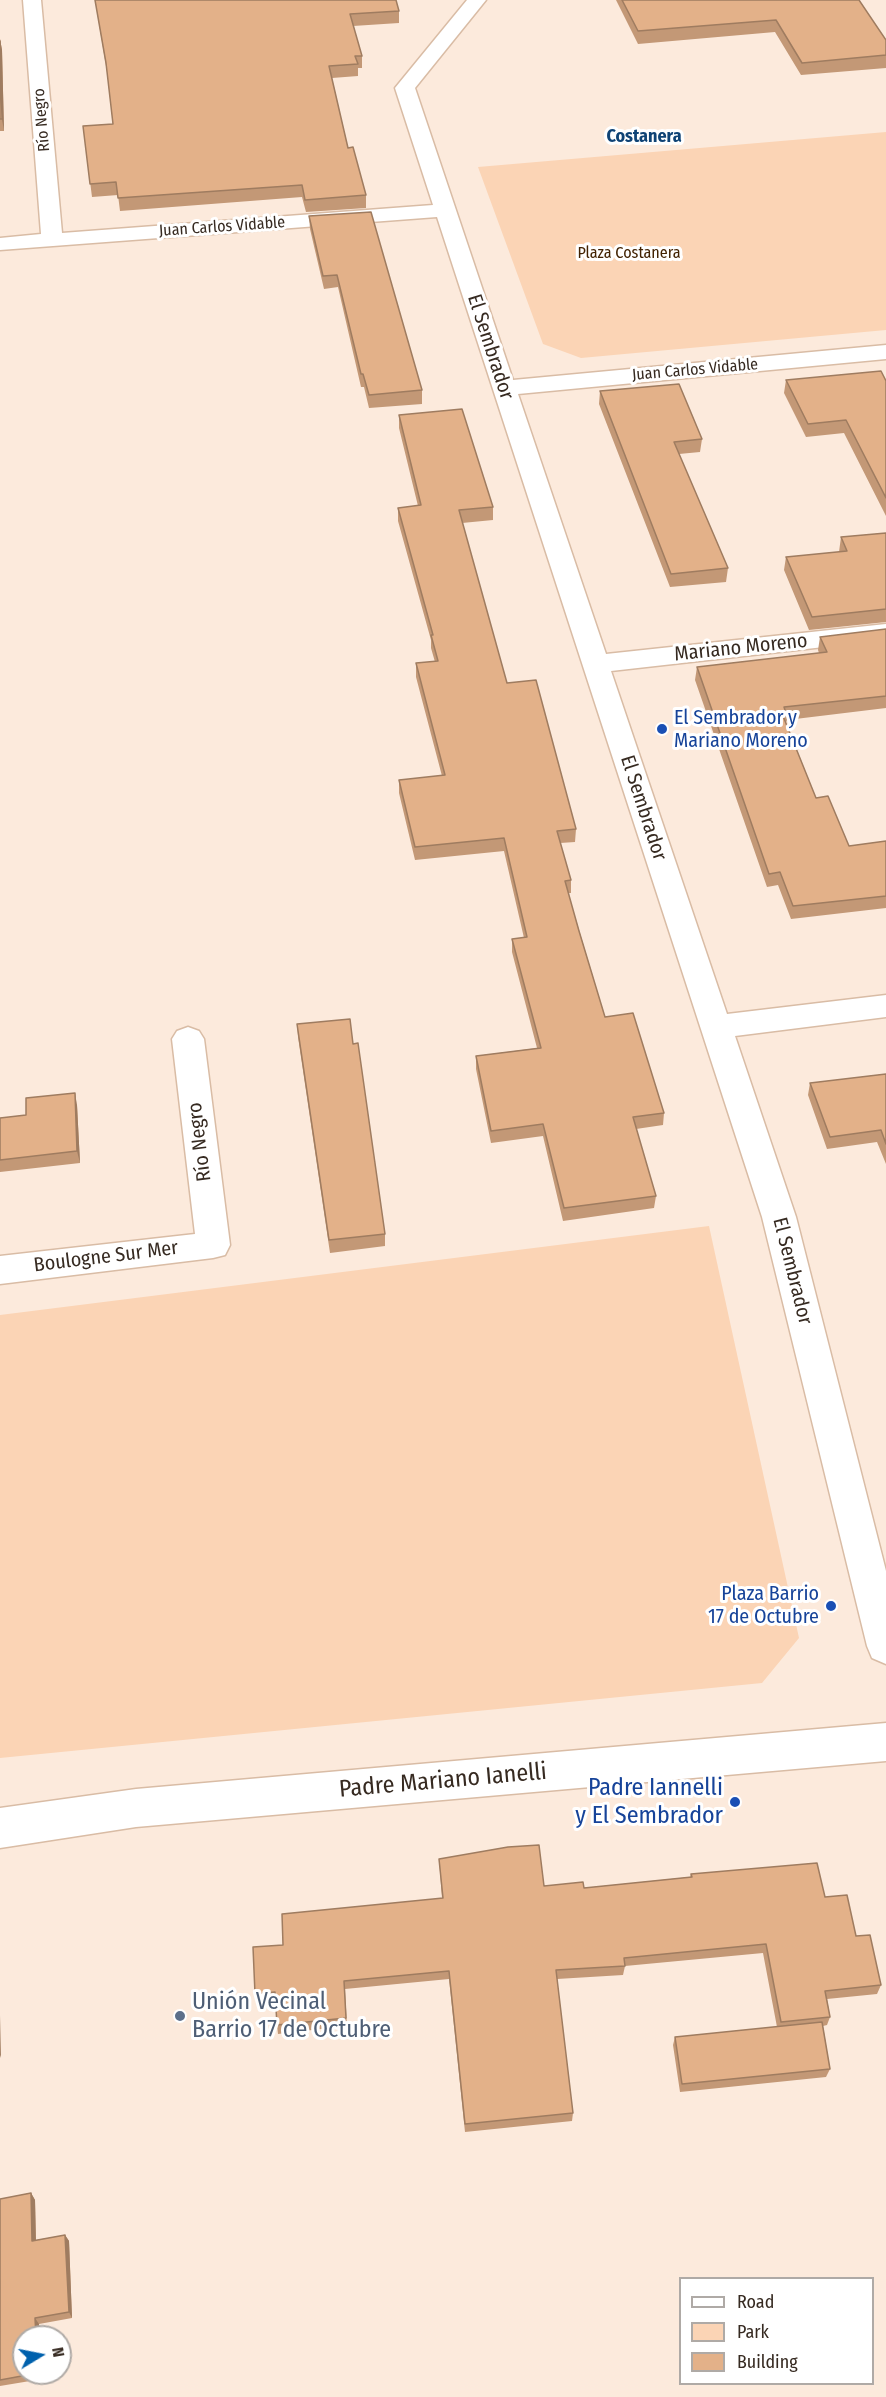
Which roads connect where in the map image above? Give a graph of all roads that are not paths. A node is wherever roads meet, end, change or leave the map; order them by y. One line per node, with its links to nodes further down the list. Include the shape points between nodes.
1 (32, 0): 4 (street, Río Negro)
2 (477, 0): 3 (street, El Sembrador, via 405,88)
3 (445, 210): 4 (street, Juan Carlos Vidable); 7 (street, El Sembrador)
4 (52, 240): 5 (street, Juan Carlos Vidable)
5 (0, 244)
6 (886, 352): 7 (street, Juan Carlos Vidable)
7 (504, 388): 9 (street, El Sembrador)
8 (886, 632): 9 (street, Mariano Moreno)
9 (595, 664): 11 (street, El Sembrador)
10 (886, 1006): 11 (street)
11 (716, 1027): 15 (street, El Sembrador, via 779,1217)
12 (188, 1040): 13 (street, Río Negro)
13 (213, 1245): 14 (street, Boulogne Sur Mer)
14 (0, 1270)
15 (886, 1646)
16 (886, 1742): 17 (street, Padre Mariano Ianelli, via 136,1808)
17 (0, 1828)

